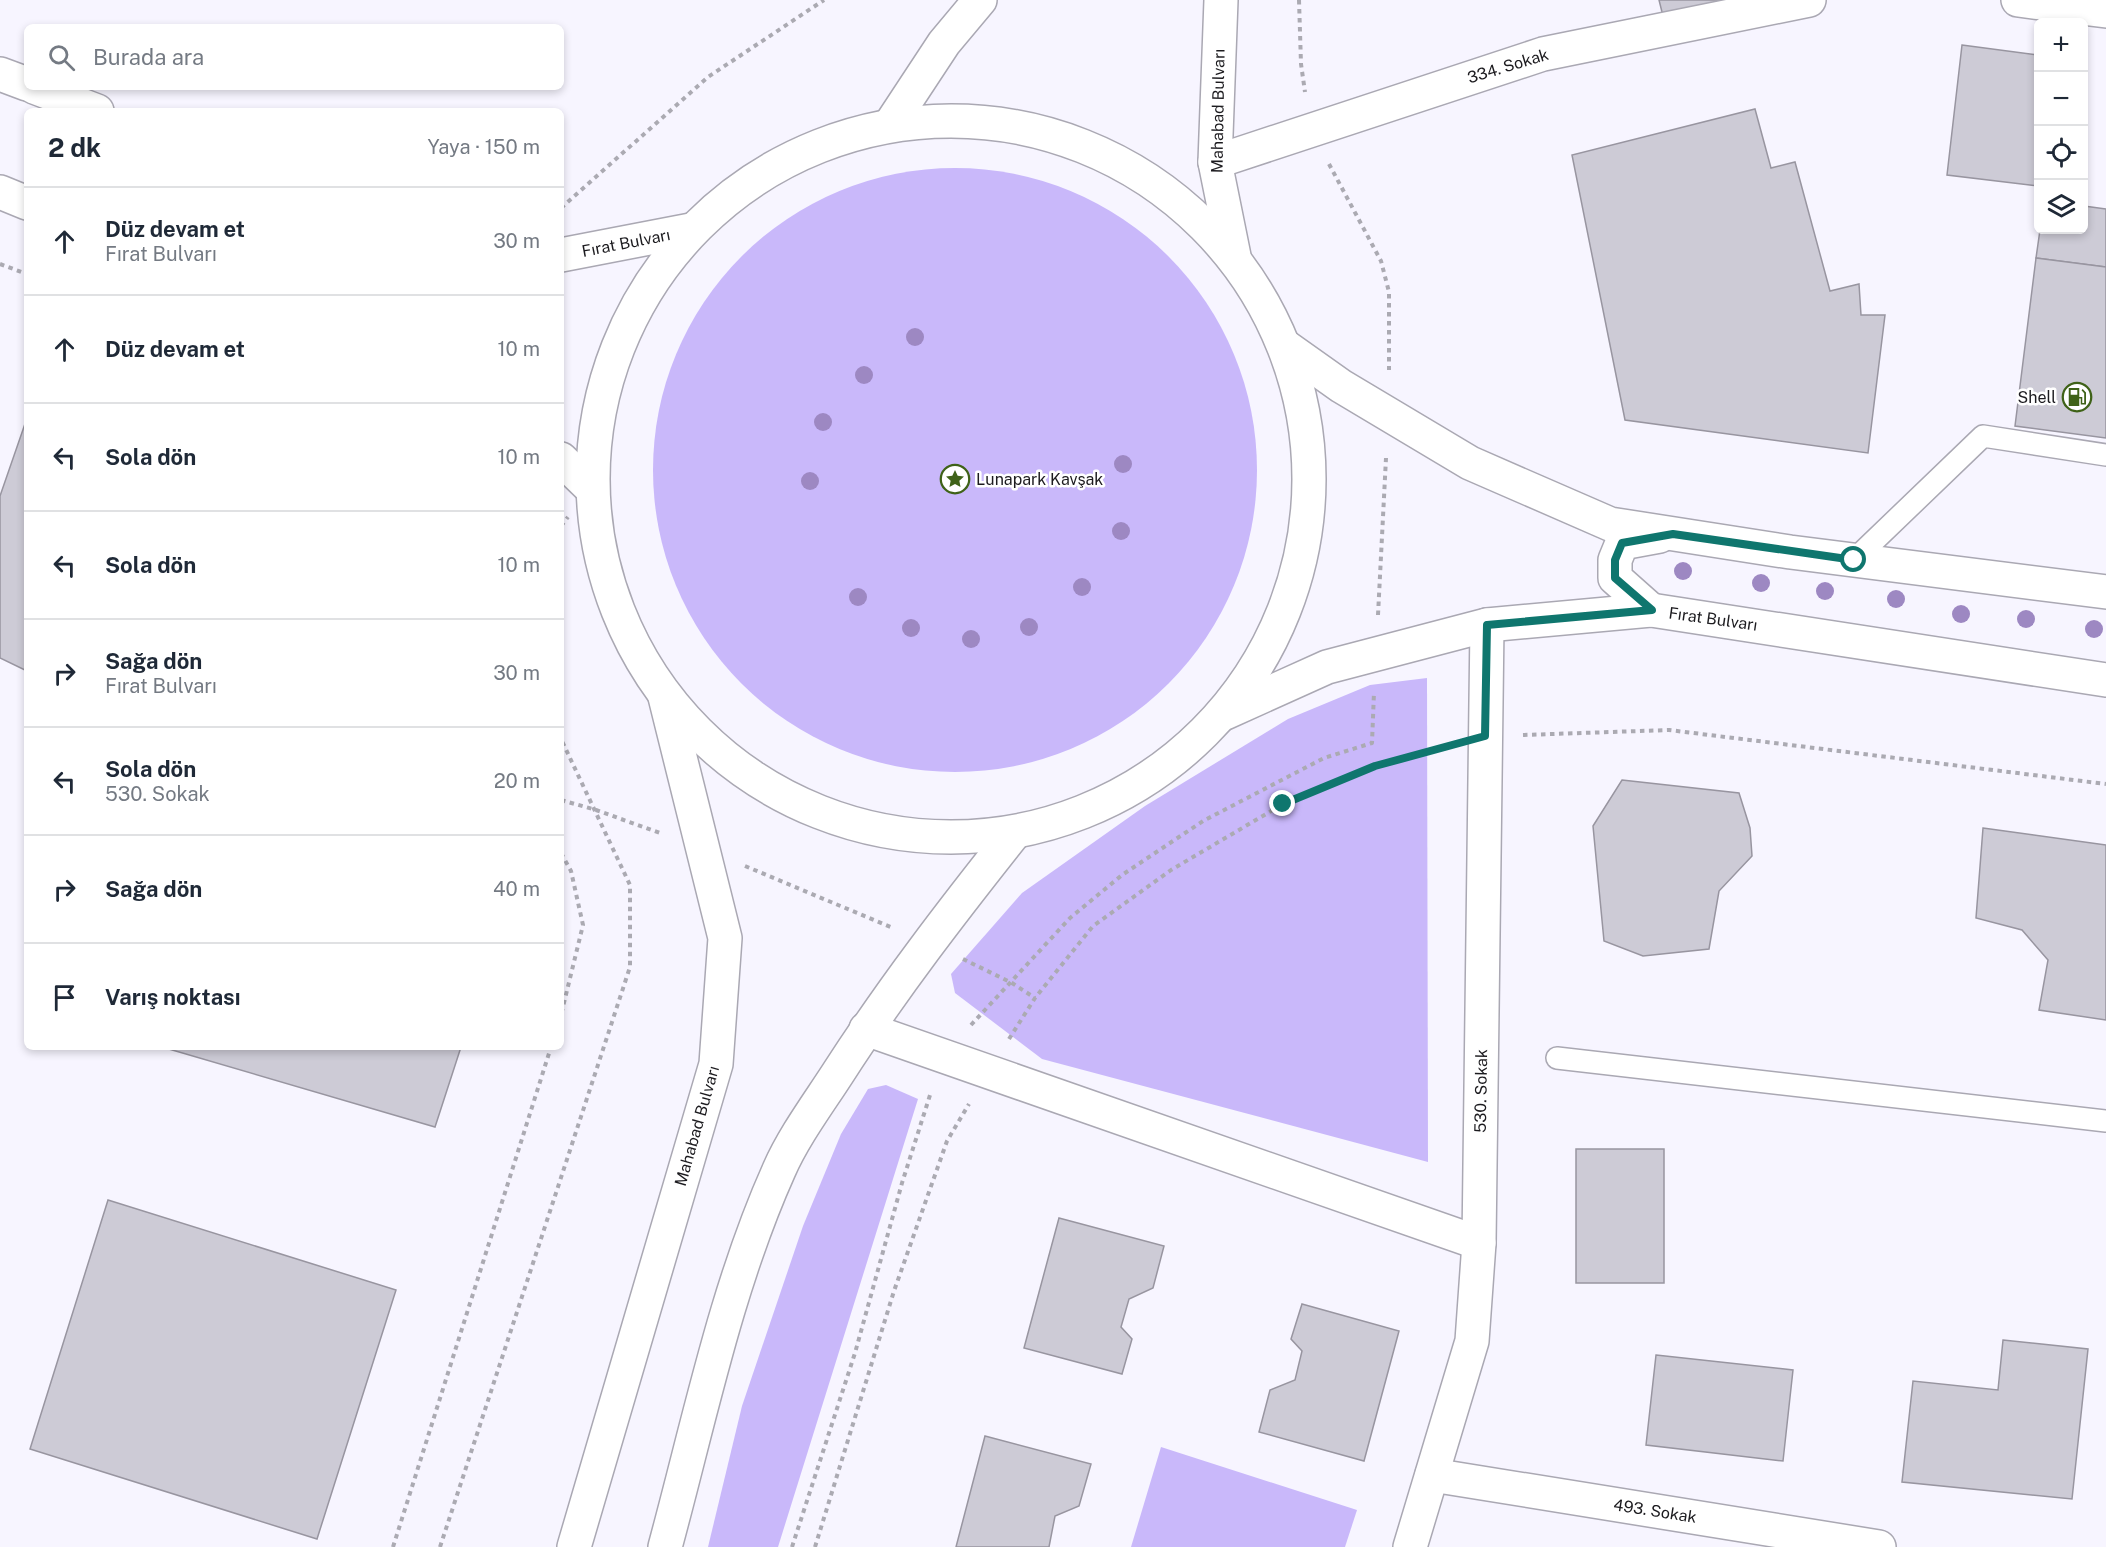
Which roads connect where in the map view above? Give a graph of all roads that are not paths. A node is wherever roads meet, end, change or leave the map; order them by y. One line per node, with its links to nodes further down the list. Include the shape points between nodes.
1 (980, 0): 10 (main road, via 944,43)
2 (1221, 0): 11 (main road, Mahabad Bulvarı)
3 (1809, 0): 11 (main road, 334. Sokak, via 1543,54)
4 (2018, 0): 5 (main road)
5 (2106, 11)
6 (0, 74): 7 (main road)
7 (24, 83)
8 (42, 90): 9 (main road)
9 (90, 108)
10 (890, 125): 14 (main road, via 835,139 782,162 734,192); 16 (main road, via 986,121 1080,143 1165,189)
11 (1215, 162): 16 (main road, Mahabad Bulvarı)
12 (0, 192): 13 (main road)
13 (24, 202)
14 (691, 230): 15 (main road, Fırat Bulvarı); 20 (main road, via 630,316 601,393)
15 (564, 254)
16 (1234, 256): 17 (main road, via 1260,295)
17 (1286, 347): 21 (main road, via 1341,386 1470,463 1610,524); 28 (main road, via 1307,422 1311,500 1298,577 1268,650)
18 (2106, 455): 22 (lane, via 1983,436)
19 (564, 462): 20 (main road)
20 (590, 487): 27 (main road, via 600,562 626,633)
21 (1673, 534): 22 (main road); 24 (main road, via 1622,543 1615,560 1615,578)
22 (1854, 560): 23 (main road)
23 (2106, 592)
24 (1652, 610): 25 (main road, Fırat Bulvarı); 26 (main road, Fırat Bulvarı)
25 (1487, 625): 28 (main road, Fırat Bulvarı, via 1327,667); 33 (main road, 530. Sokak)
26 (2106, 680)
27 (665, 698): 29 (main road, via 735,766 822,814 917,836); 35 (main road, Mahabad Bulvarı, via 725,938 716,1064)
28 (1223, 714): 29 (main road, via 1164,768 1093,809)
29 (1015, 832): 30 (main road, via 927,942)
30 (867, 1029): 33 (main road); 36 (main road, via 779,1168 738,1279)
31 (1557, 1058): 32 (lane)
32 (2106, 1121)
33 (1479, 1243): 34 (main road, 530. Sokak, via 1472,1341)
34 (1432, 1475): 37 (main road, 530. Sokak); 38 (main road, 493. Sokak)
35 (574, 1547)
36 (665, 1547)
37 (1410, 1547)
38 (1879, 1547)

